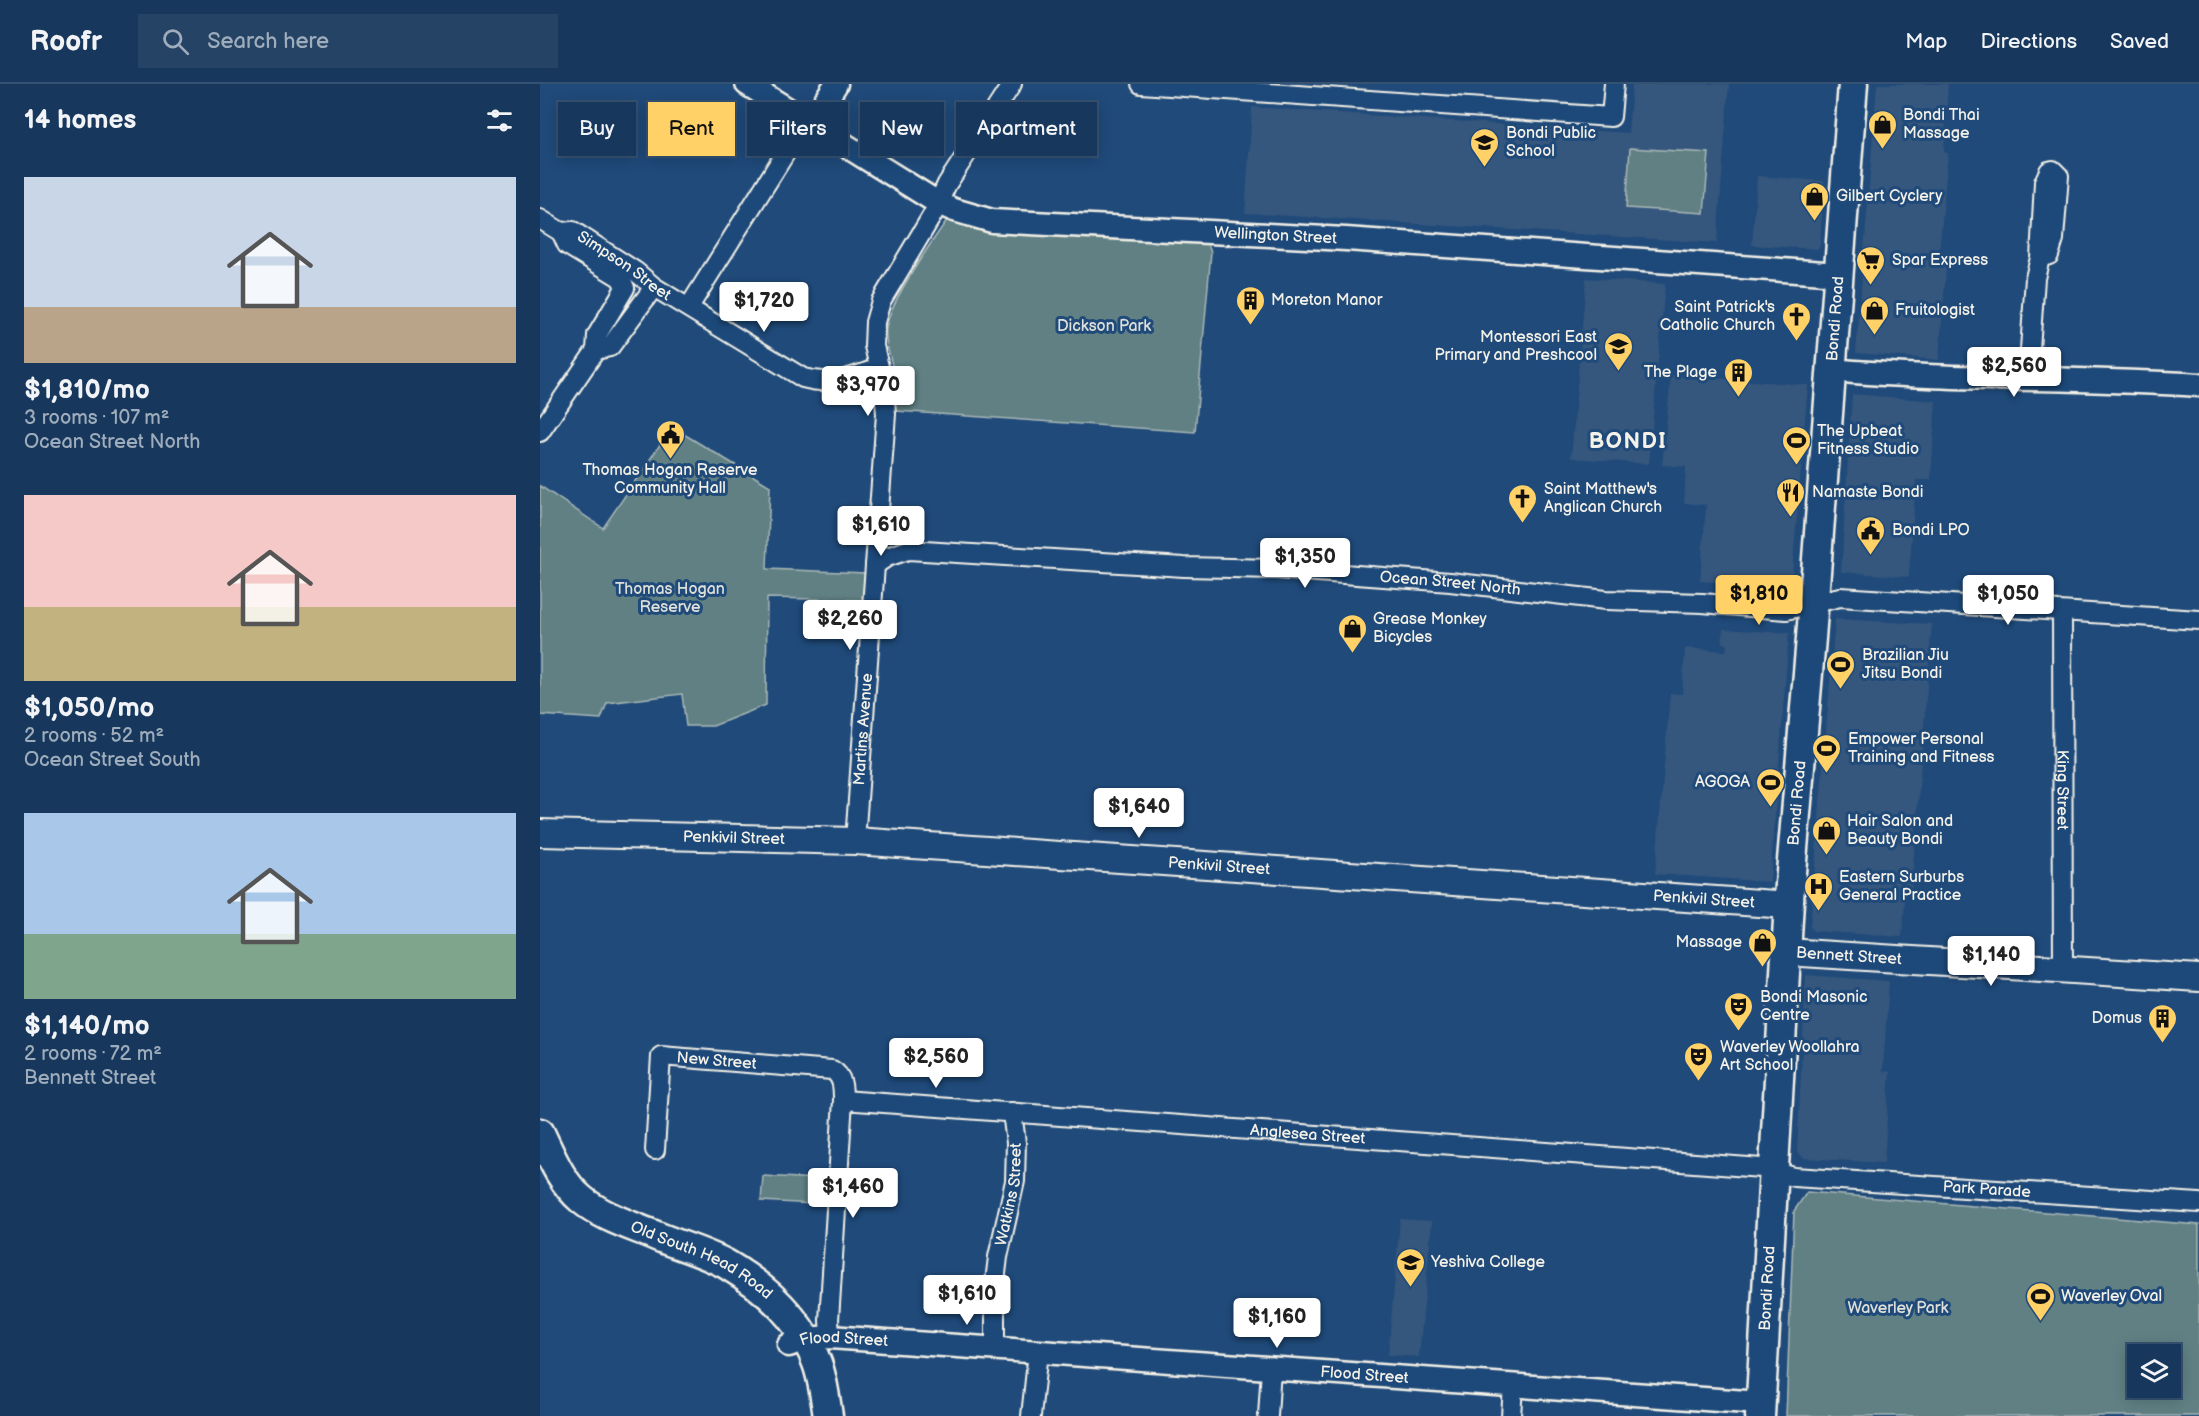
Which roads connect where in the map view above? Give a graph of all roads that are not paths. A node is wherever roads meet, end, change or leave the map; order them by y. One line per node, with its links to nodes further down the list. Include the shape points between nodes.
1 (747, 84): 7 (street, Wellington Street)
2 (836, 84): 8 (street)
3 (1012, 84): 11 (street, Martins Avenue)
4 (1141, 84): 5 (street, via 1611,117)
5 (1614, 84)
6 (1853, 84): 15 (main road, Bondi Road)
7 (775, 102)
8 (824, 102)
9 (848, 148): 11 (street, Wellington Street)
10 (784, 156): 17 (street)
11 (938, 203): 15 (street, Wellington Street, via 978,218 1008,223 1335,238); 19 (street, Martins Avenue, via 881,301 874,338)
12 (540, 219): 13 (street, Simpson Street)
13 (561, 232): 16 (street, Simpson Street, via 573,231); 18 (street, Simpson Street, via 567,245 625,284 625,291 597,335)
14 (2040, 258): 21 (street)
15 (1839, 274): 20 (main road, Bondi Road)
16 (654, 287): 17 (street, Simpson Street); 18 (street, via 610,347)
17 (689, 307): 19 (street, Simpson Street, via 803,378 819,383 836,382)
18 (596, 350): 23 (street)
19 (878, 368): 24 (street, Martins Avenue, via 886,414)
20 (1831, 370): 21 (street); 27 (main road, Bondi Road)
21 (2028, 378): 22 (street)
22 (2199, 385)
23 (540, 432)
24 (878, 529): 25 (street, Ocean Street North, via 888,540); 26 (street, Martins Avenue)
25 (908, 550): 26 (street, Ocean Street North); 27 (street, Ocean Street North, via 1277,569 1462,583 1606,600 1786,610)
26 (875, 565): 31 (street, Martins Avenue)
27 (1814, 604): 28 (street, Ocean Street North, via 1840,597); 32 (main road, Bondi Road)
28 (2062, 612): 29 (street, Ocean Street North); 34 (street, King Street)
29 (2199, 620)
30 (540, 833): 31 (main road, Penkivil Street)
31 (855, 841): 32 (main road, Penkivil Street)
32 (1789, 905): 33 (main road, Bondi Road)
33 (1786, 951): 34 (main road, Bennett Street); 41 (main road, Bondi Road)
34 (2063, 970): 35 (main road, Bennett Street)
35 (2199, 978)
36 (843, 1100): 37 (street, Anglesea Street); 39 (street, New Street, via 841,1079 832,1070 661,1056); 43 (street, via 829,1320)
37 (1012, 1112): 41 (street, Anglesea Street); 44 (street, Watkins Street, via 1015,1181 998,1257)
38 (540, 1133): 43 (main road, Old South Head Road, via 560,1173 579,1198 618,1220 725,1264 780,1304)
39 (655, 1150)
40 (540, 1167): 43 (main road, Old South Head Road, via 558,1196 582,1218 717,1279 765,1314 781,1331)
41 (1773, 1171): 42 (street, Park Parade, via 1794,1177); 48 (main road, Bondi Road)
42 (2199, 1203)
43 (808, 1340): 44 (street, Flood Street); 49 (main road, Old South Head Road, via 800,1372); 50 (main road, Old South Head Road, via 818,1365)
44 (994, 1349): 45 (street, Flood Street)
45 (1038, 1352): 46 (street, Flood Street); 51 (street)
46 (1271, 1368): 47 (street, Flood Street); 52 (street)
47 (1513, 1386): 48 (street, Flood Street); 53 (street)
48 (1761, 1409)
49 (810, 1416)
50 (828, 1416)
51 (1031, 1416)
52 (1268, 1416)
53 (1511, 1416)

